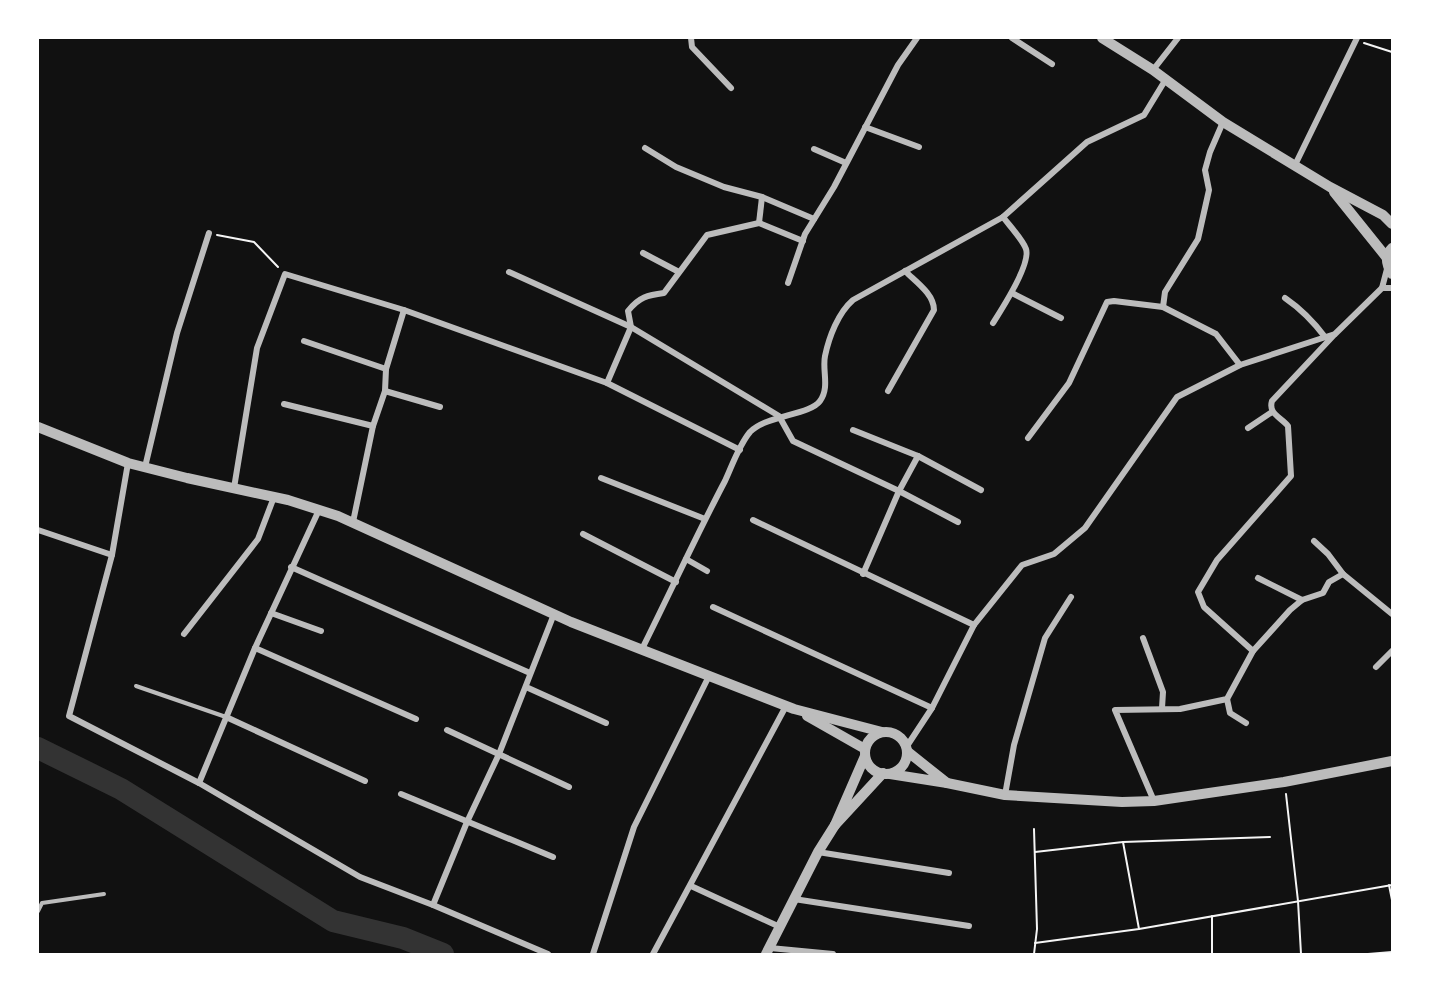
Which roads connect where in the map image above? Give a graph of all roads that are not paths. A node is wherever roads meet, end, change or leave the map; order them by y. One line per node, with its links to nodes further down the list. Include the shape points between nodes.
1 (691, 38): 10 (street, via 692,47)
2 (917, 38): 12 (street, via 898,64)
3 (1012, 38): 7 (street)
4 (1102, 38): 8 (street)
5 (1178, 38): 8 (street)
6 (1356, 39): 17 (street)
7 (1052, 64)
8 (1154, 70): 9 (street)
9 (1166, 79): 11 (street); 20 (street, via 1144,116 1087,142)
10 (731, 88)
11 (1223, 122): 17 (street); 36 (street, via 1205,170 1209,190 1198,240 1165,292)
12 (865, 127): 13 (street); 16 (street)
13 (919, 147)
14 (645, 148): 19 (street, via 676,167 724,187)
15 (814, 149): 16 (street)
16 (846, 163): 21 (street)
17 (1295, 165): 18 (street)
18 (1330, 187): 23 (street, via 1383,215); 27 (street)
19 (762, 197): 21 (street); 22 (street)
20 (1003, 217): 28 (street); 34 (street, via 1026,248)
21 (814, 219): 25 (street)
22 (759, 223): 25 (street); 30 (street, via 707,235)
23 (1392, 224)
24 (208, 233): 61 (street, via 177,333)
25 (803, 241): 31 (street)
26 (643, 253): 30 (street)
27 (1390, 261): 32 (street)
28 (905, 271): 48 (street, via 931,297 934,310); 52 (street, via 853,300 839,316 824,357 825,388 820,402 807,410)
29 (509, 272): 40 (street)
30 (679, 272): 40 (street, via 664,293 636,301 628,311)
31 (788, 283)
32 (1382, 288): 33 (street); 41 (street)
33 (1392, 288)
34 (1012, 293): 38 (street); 39 (street)
35 (1285, 298): 42 (street, via 1300,308)
36 (1163, 307): 44 (street, via 1216,334); 57 (street, via 1107,302 1069,383)
37 (404, 309): 45 (street); 46 (street); 63 (street, via 285,274 257,348)
38 (1061, 318)
39 (993, 323)
40 (631, 327): 46 (street); 52 (street)
41 (1335, 334): 42 (street); 51 (street, via 1272,401)
42 (1325, 337): 44 (street)
43 (304, 341): 45 (street)
44 (1240, 366): 89 (street, via 1177,397 1085,528 1053,554 1022,565)
45 (387, 369): 47 (street)
46 (607, 383): 58 (street)
47 (385, 391): 50 (street); 53 (street)
48 (888, 392)
49 (284, 404): 53 (street)
50 (440, 407)
51 (1272, 412): 55 (street); 95 (street, via 1288,426 1291,476 1217,560 1198,592 1204,608)
52 (779, 416): 58 (street, via 751,431); 65 (street, via 793,441)
53 (372, 426): 70 (street)
54 (38, 427): 60 (street)
55 (1248, 428)
56 (853, 430): 59 (street)
57 (1029, 438)
58 (740, 450): 68 (street)
59 (918, 456): 64 (street); 65 (street)
60 (128, 463): 61 (street); 75 (street)
61 (145, 467): 63 (street)
62 (601, 478): 68 (street)
63 (234, 489): 66 (street)
64 (981, 490)
65 (899, 491): 71 (street); 79 (street)
66 (274, 497): 67 (street); 91 (street, via 258,538)
67 (319, 510): 70 (street); 77 (street)
68 (705, 519): 76 (street)
69 (753, 520): 79 (street)
70 (353, 522): 87 (street)
71 (958, 522)
72 (38, 530): 75 (street)
73 (583, 534): 82 (street)
74 (1314, 542): 80 (street)
75 (111, 555): 118 (street, via 69,716)
76 (686, 559): 78 (street); 82 (street)
77 (291, 567): 86 (street); 98 (street)
78 (707, 571)
79 (863, 574): 89 (street)
80 (1343, 574): 84 (street, via 1329,582 1323,593); 88 (street)
81 (1258, 578): 84 (street)
82 (676, 582): 94 (street)
83 (1071, 597): 122 (street, via 1045,638 1014,745)
84 (1302, 600): 95 (street)
85 (712, 607): 104 (street)
86 (271, 613): 90 (street); 93 (street)
87 (554, 614): 94 (street); 98 (street)
88 (1392, 614)
89 (974, 625): 104 (street)
90 (321, 631)
91 (184, 634)
92 (1143, 638): 105 (street, via 1163,692)
93 (255, 648): 106 (street); 107 (street)
94 (642, 649): 99 (street)
95 (1253, 651): 102 (street)
96 (1392, 651): 97 (street)
97 (1376, 667)
98 (530, 673): 101 (street)
99 (709, 676): 103 (street); 138 (street, via 634,827)
100 (136, 686): 106 (lane)
101 (526, 687): 108 (street); 114 (street)
102 (1227, 699): 105 (street, via 1180,709); 109 (street, via 1230,713)
103 (790, 707): 111 (street); 113 (street); 129 (street)
104 (932, 708): 112 (street)
105 (1162, 708): 123 (street, via 1115,710)
106 (226, 717): 117 (street); 118 (street)
107 (416, 719)
108 (606, 723)
109 (1246, 723)
110 (447, 730): 114 (street)
111 (882, 732): 112 (street, via 894,733 904,740); 113 (street, via 871,738)
112 (907, 749): 116 (street, via 901,768); 119 (street)
113 (865, 753): 116 (street, via 871,768); 125 (street)
114 (499, 754): 120 (street); 124 (street)
115 (1392, 761): 123 (street)
116 (886, 774): 119 (street); 125 (street)
117 (365, 781)
118 (199, 783): 132 (street, via 360,877)
119 (947, 783): 122 (street)
120 (569, 787)
121 (401, 794): 124 (street)
122 (1005, 795): 123 (street)
123 (1154, 801)
124 (467, 822): 127 (street); 132 (street)
125 (835, 825): 126 (street)
126 (818, 852): 128 (street); 131 (street)
127 (553, 857)
128 (949, 873)
129 (691, 886): 135 (street); 139 (street)
130 (104, 894): 133 (lane, via 42,903)
131 (794, 899): 134 (street); 135 (street)
132 (433, 905): 137 (street)
133 (38, 911)
134 (969, 926)
135 (780, 927): 136 (street)
136 (768, 951): 140 (street)
137 (548, 954)
138 (593, 954)
139 (653, 954)
140 (832, 954)

